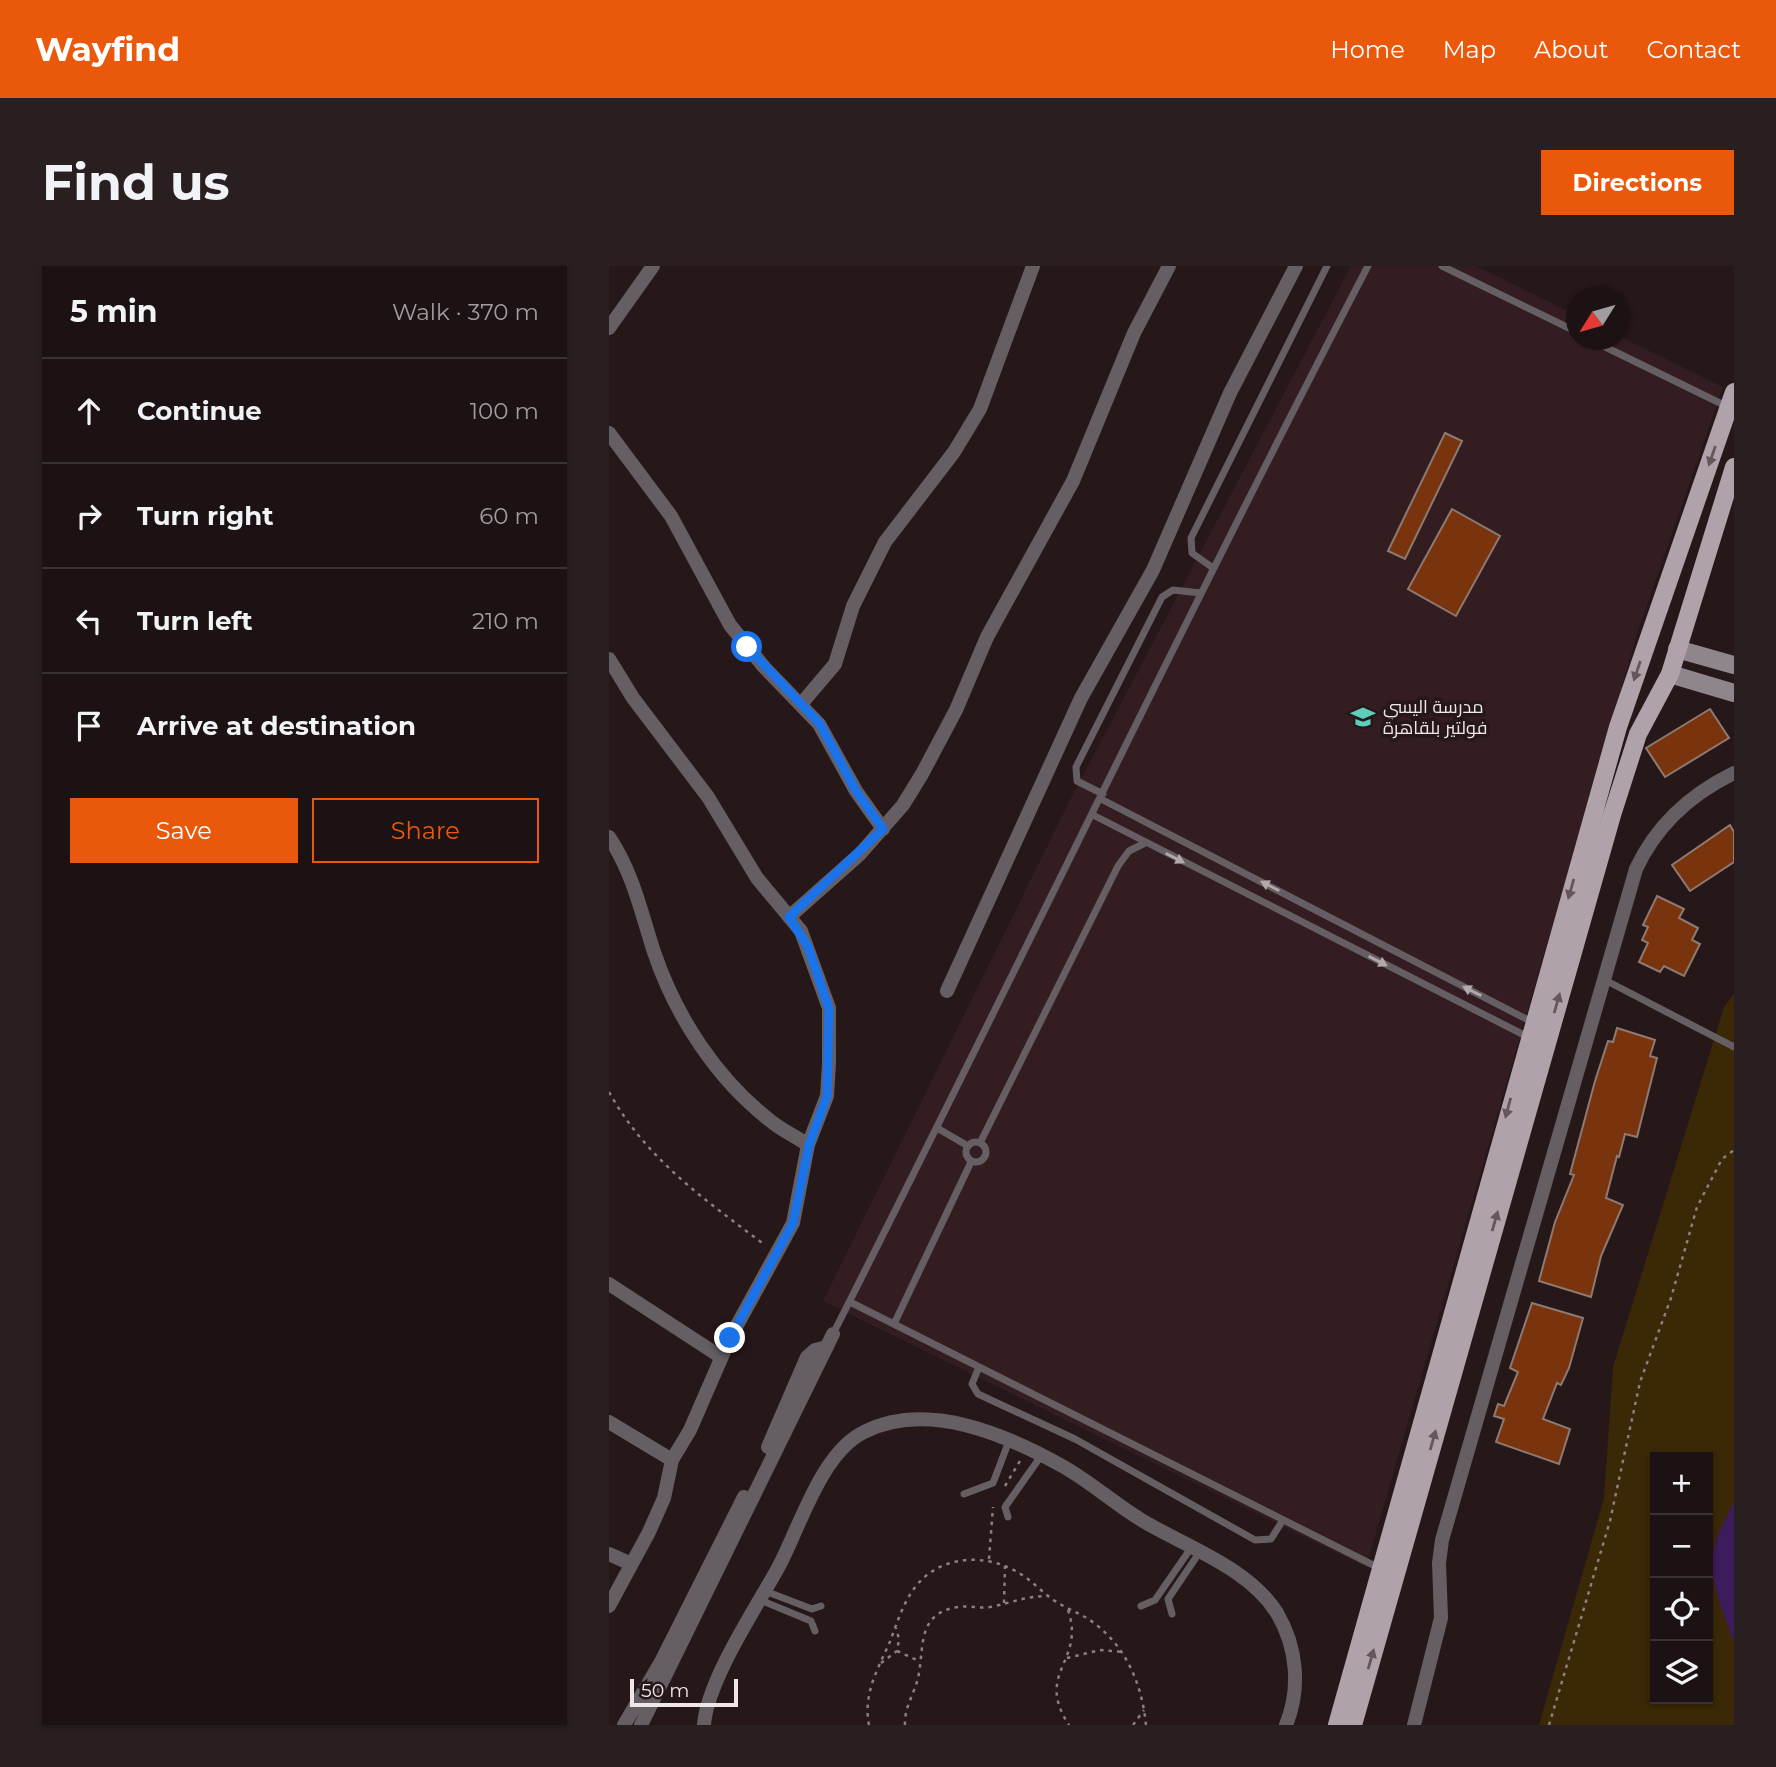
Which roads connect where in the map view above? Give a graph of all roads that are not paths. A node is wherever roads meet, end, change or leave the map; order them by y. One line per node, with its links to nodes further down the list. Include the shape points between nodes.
1 (653, 266): 9 (street)
2 (1033, 266): 21 (street, via 980,409 954,452 885,542 853,606 835,664)
3 (1170, 266): 25 (street, via 1134,333 1073,481 987,637 940,743)
4 (1296, 266): 30 (street, via 1230,393 1168,541 1081,698)
5 (1327, 266): 14 (lane, via 1191,538 1192,553)
6 (1368, 266): 14 (lane)
7 (1442, 266): 8 (lane)
8 (1566, 327)
9 (609, 328)
10 (1614, 350): 11 (lane)
11 (1731, 400): 31 (main road, one-way to 31, via 1618,727)
12 (609, 433): 21 (street, via 671,516 730,625 764,667)
13 (1734, 467): 16 (main road)
14 (1213, 568): 15 (lane)
15 (1201, 593): 23 (lane); 23 (lane, via 1173,590 1162,597 1076,767 1077,781)
16 (1678, 649): 18 (street); 19 (main road)
17 (609, 659): 28 (street, via 708,797 757,878)
18 (1734, 665)
19 (1670, 674): 20 (street); 66 (main road, one-way to 19, via 1612,815 1638,734)
20 (1734, 693)
21 (803, 703): 25 (street)
22 (1734, 773): 29 (street, via 1681,808 1646,848)
23 (1102, 796): 24 (lane); 31 (lane, one-way to 23)
24 (1093, 815): 27 (lane); 33 (lane)
25 (883, 829): 28 (street)
26 (609, 837): 35 (street, via 634,886 666,982 694,1035 747,1101)
27 (1145, 843): 31 (lane, one-way to 31); 34 (lane, via 1129,851 1118,866)
28 (789, 917): 35 (street, via 808,947 829,1009 827,1096)
29 (1605, 980): 32 (lane); 67 (street, via 1442,1539 1441,1618)
30 (947, 991)
31 (1530, 1030): 54 (main road, one-way to 54)
32 (1734, 1046)
33 (937, 1128): 36 (lane); 39 (lane)
34 (980, 1143): 36 (lane); 37 (lane, via 985,1157)
35 (809, 1145): 42 (street, via 793,1223)
36 (968, 1146): 37 (lane, via 966,1156)
37 (971, 1162): 40 (lane)
38 (609, 1284): 42 (street)
39 (850, 1302): 40 (lane); 41 (lane)
40 (894, 1324): 43 (lane)
41 (830, 1341): 61 (street, via 807,1357 751,1483); 62 (street)
42 (721, 1357): 47 (street)
43 (979, 1367): 50 (lane); 50 (lane, via 972,1382 978,1394 1084,1444 1255,1539 1271,1539)
44 (609, 1422): 47 (street)
45 (1009, 1441): 46 (street); 48 (lane, via 993,1483); 55 (street, via 939,1419 901,1419 863,1432 829,1463)
46 (1041, 1456): 49 (lane, via 1005,1507); 51 (street)
47 (672, 1460): 53 (street, via 664,1498)
48 (964, 1494)
49 (1008, 1517)
50 (1283, 1520): 54 (lane)
51 (1195, 1550): 58 (lane, via 1155,1600); 59 (lane, via 1168,1599); 64 (street, via 1247,1581 1286,1631 1296,1673)
52 (609, 1554): 53 (street)
53 (629, 1563): 56 (street)
54 (1381, 1569): 65 (main road)
55 (763, 1596): 57 (lane, via 812,1609); 60 (lane, via 811,1621); 63 (street, via 722,1670)
56 (609, 1606)
57 (821, 1606)
58 (1142, 1606)
59 (1172, 1614)
60 (815, 1631)
61 (624, 1725)
62 (641, 1725)
63 (704, 1725)
64 (1286, 1725)
65 (1337, 1725)
66 (1353, 1725)
67 (1414, 1725)

